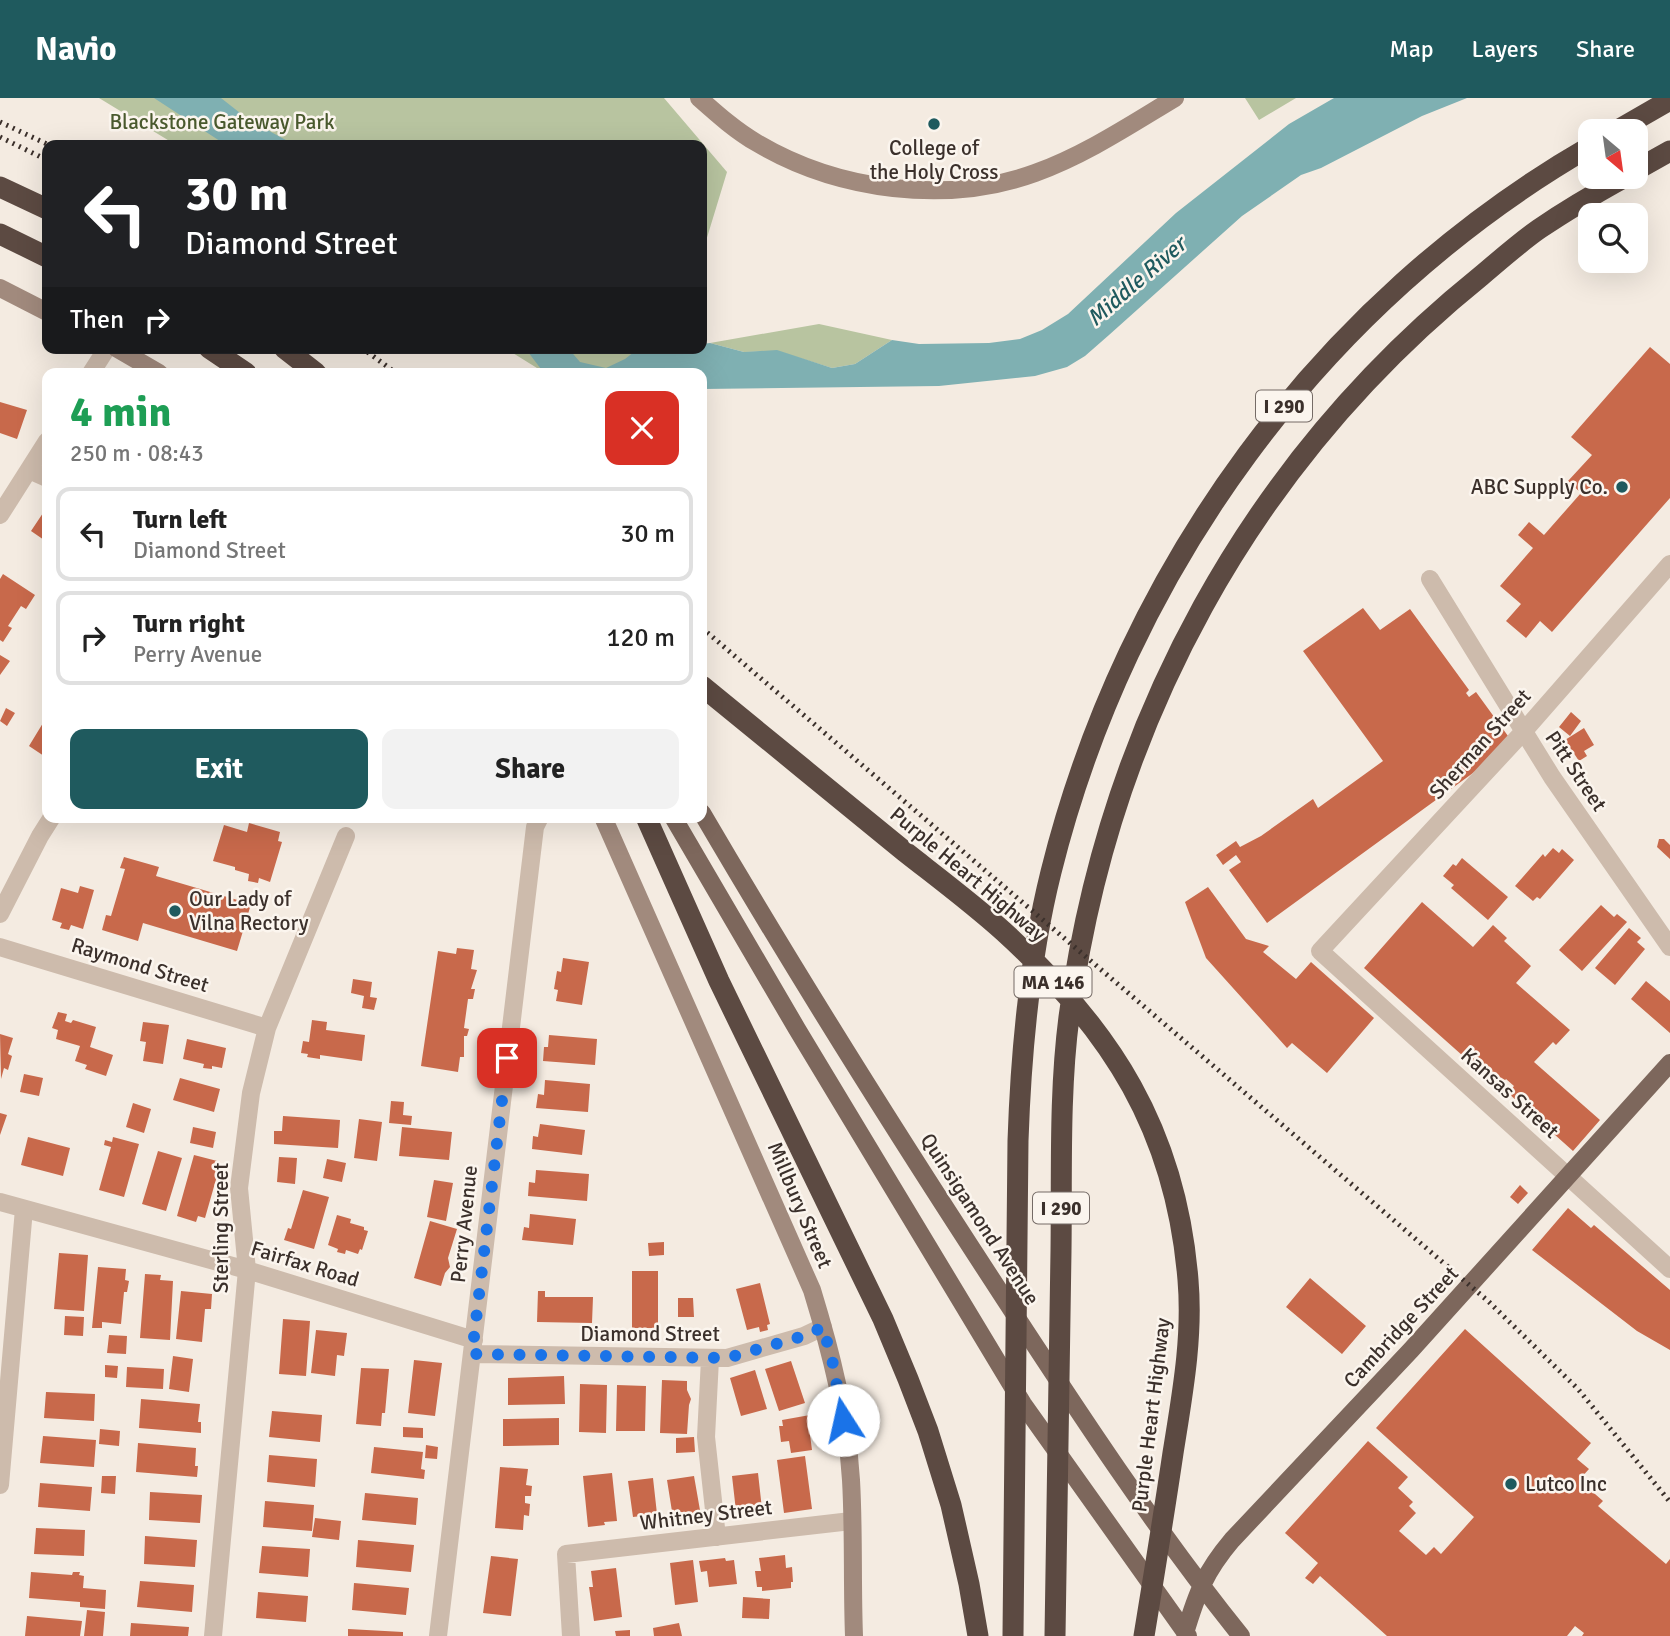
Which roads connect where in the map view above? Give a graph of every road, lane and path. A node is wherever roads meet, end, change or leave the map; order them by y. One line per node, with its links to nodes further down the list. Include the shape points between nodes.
1 (699, 98): 2 (main road, via 759,144 816,170 877,185 944,190 1011,180 1052,166)
2 (1175, 98)
3 (1670, 100): 4 (highway)
4 (1637, 119)
5 (1670, 151): 7 (highway)
6 (1578, 154): 60 (highway, I 290, via 1444,246 1366,318 1285,404 1215,499 1160,589 1120,671 1087,757 1051,871 1021,1068)
7 (1648, 163)
8 (0, 187): 10 (highway)
9 (1605, 189): 61 (highway, I 290, via 1538,230 1436,312 1336,415 1236,549 1203,604 1148,719 1102,849 1068,1022)
10 (42, 207)
11 (0, 234): 12 (highway)
12 (42, 255)
13 (0, 288): 14 (main road)
14 (42, 309)
15 (126, 354): 18 (main road)
16 (218, 354): 19 (highway)
17 (292, 354): 20 (highway)
18 (150, 368)
19 (239, 368)
20 (310, 368)
21 (42, 449): 22 (street)
22 (29, 470): 23 (street); 24 (street)
23 (42, 476)
24 (0, 515)
25 (1666, 576): 28 (street, Sherman Street)
26 (1430, 579): 28 (street, Pitt Street)
27 (707, 690): 62 (highway, Purple Heart Highway / MA 146, via 1003,931 1101,1037 1140,1098 1156,1133 1181,1221 1189,1341)
28 (1523, 732): 38 (street, Pitt Street); 39 (street, Sherman Street)
29 (707, 821): 53 (main road, Quinsigamond Avenue, via 934,1191)
30 (48, 823): 36 (street)
31 (538, 823): 48 (street, Perry Avenue)
32 (606, 823): 47 (main road, Millbury Street, via 782,1220)
33 (649, 823): 59 (highway, via 719,981 883,1319 928,1431 951,1505)
34 (677, 823): 54 (main road, via 1016,1393)
35 (346, 836): 40 (street, Sterling Street)
36 (0, 914)
37 (0, 947): 40 (street, Raymond Street)
38 (1670, 947)
39 (1320, 951): 42 (street, Kansas Street)
40 (267, 1028): 46 (street, Sterling Street, via 251,1093 240,1188)
41 (1670, 1063): 42 (main road, Cambridge Street)
42 (1569, 1178): 45 (street, Kansas Street); 53 (main road, Cambridge Street, via 1232,1540)
43 (0, 1202): 44 (street, Fairfax Road)
44 (24, 1209): 46 (street, Fairfax Road); 50 (street)
45 (1670, 1269)
46 (247, 1270): 48 (street, Fairfax Road); 55 (street, Sterling Street)
47 (823, 1327): 49 (street, Diamond Street, via 727,1358); 51 (main road, Millbury Street, via 847,1440)
48 (473, 1347): 49 (street, Diamond Street); 56 (street, Perry Avenue)
49 (710, 1359): 52 (street, via 706,1437)
50 (0, 1485)
51 (851, 1521): 52 (street, Whitney Street); 58 (main road, Millbury Street)
52 (717, 1537): 57 (street, Whitney Street, via 566,1554)
53 (1201, 1584): 54 (main road, Cambridge Street); 63 (main road, Quinsigamond Avenue)
54 (1186, 1635)
55 (213, 1636)
56 (438, 1636)
57 (571, 1636)
58 (854, 1636)
59 (978, 1636)
60 (1013, 1636)
61 (1055, 1636)
62 (1144, 1636)
63 (1241, 1636)

